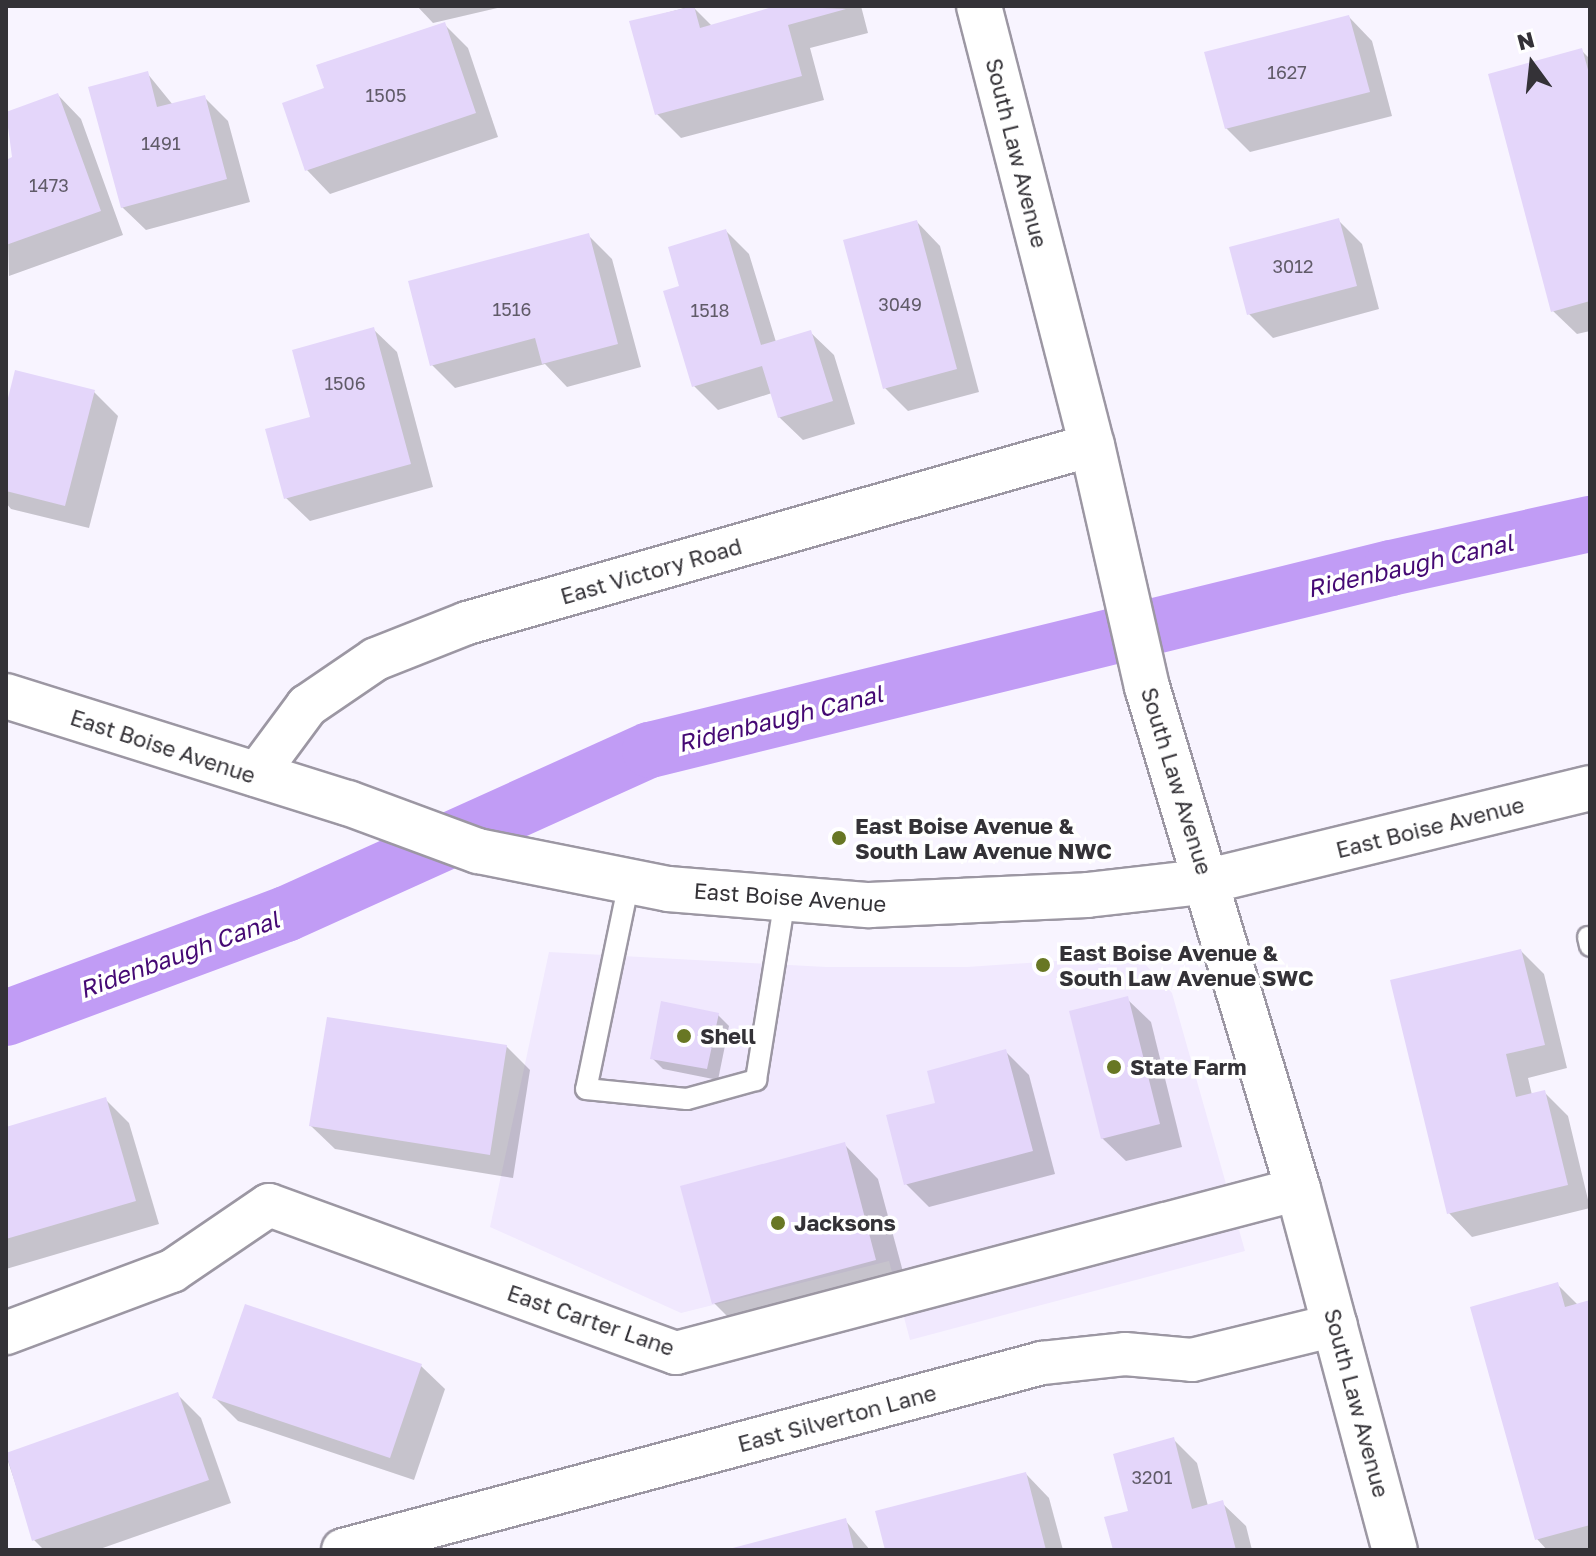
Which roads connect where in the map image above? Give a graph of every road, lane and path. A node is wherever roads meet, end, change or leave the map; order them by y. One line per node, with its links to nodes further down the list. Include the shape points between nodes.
1 (979, 6): 2 (street, South Law Avenue)
2 (1092, 445): 4 (street, East Victory Road, via 467,623 376,659 307,706); 6 (street, South Law Avenue, via 1147,687)
3 (6, 696): 4 (street, East Boise Avenue)
4 (256, 775): 7 (street, East Boise Avenue, via 478,851)
5 (1590, 788): 6 (street, East Boise Avenue)
6 (1209, 881): 8 (street, East Boise Avenue, via 1087,895 885,904); 9 (street, South Law Avenue)
7 (629, 882): 8 (street, East Boise Avenue); 8 (lane, via 586,1089 687,1099 756,1080)
8 (785, 898)
9 (1298, 1189): 10 (street, South Law Avenue); 11 (street, East Carter Lane, via 676,1353 269,1205 172,1271)
10 (1336, 1325): 12 (street, East Silverton Lane, via 1192,1360 1125,1354 1042,1363); 13 (street, South Law Avenue)
11 (6, 1333)
12 (343, 1550)
13 (1395, 1550)

